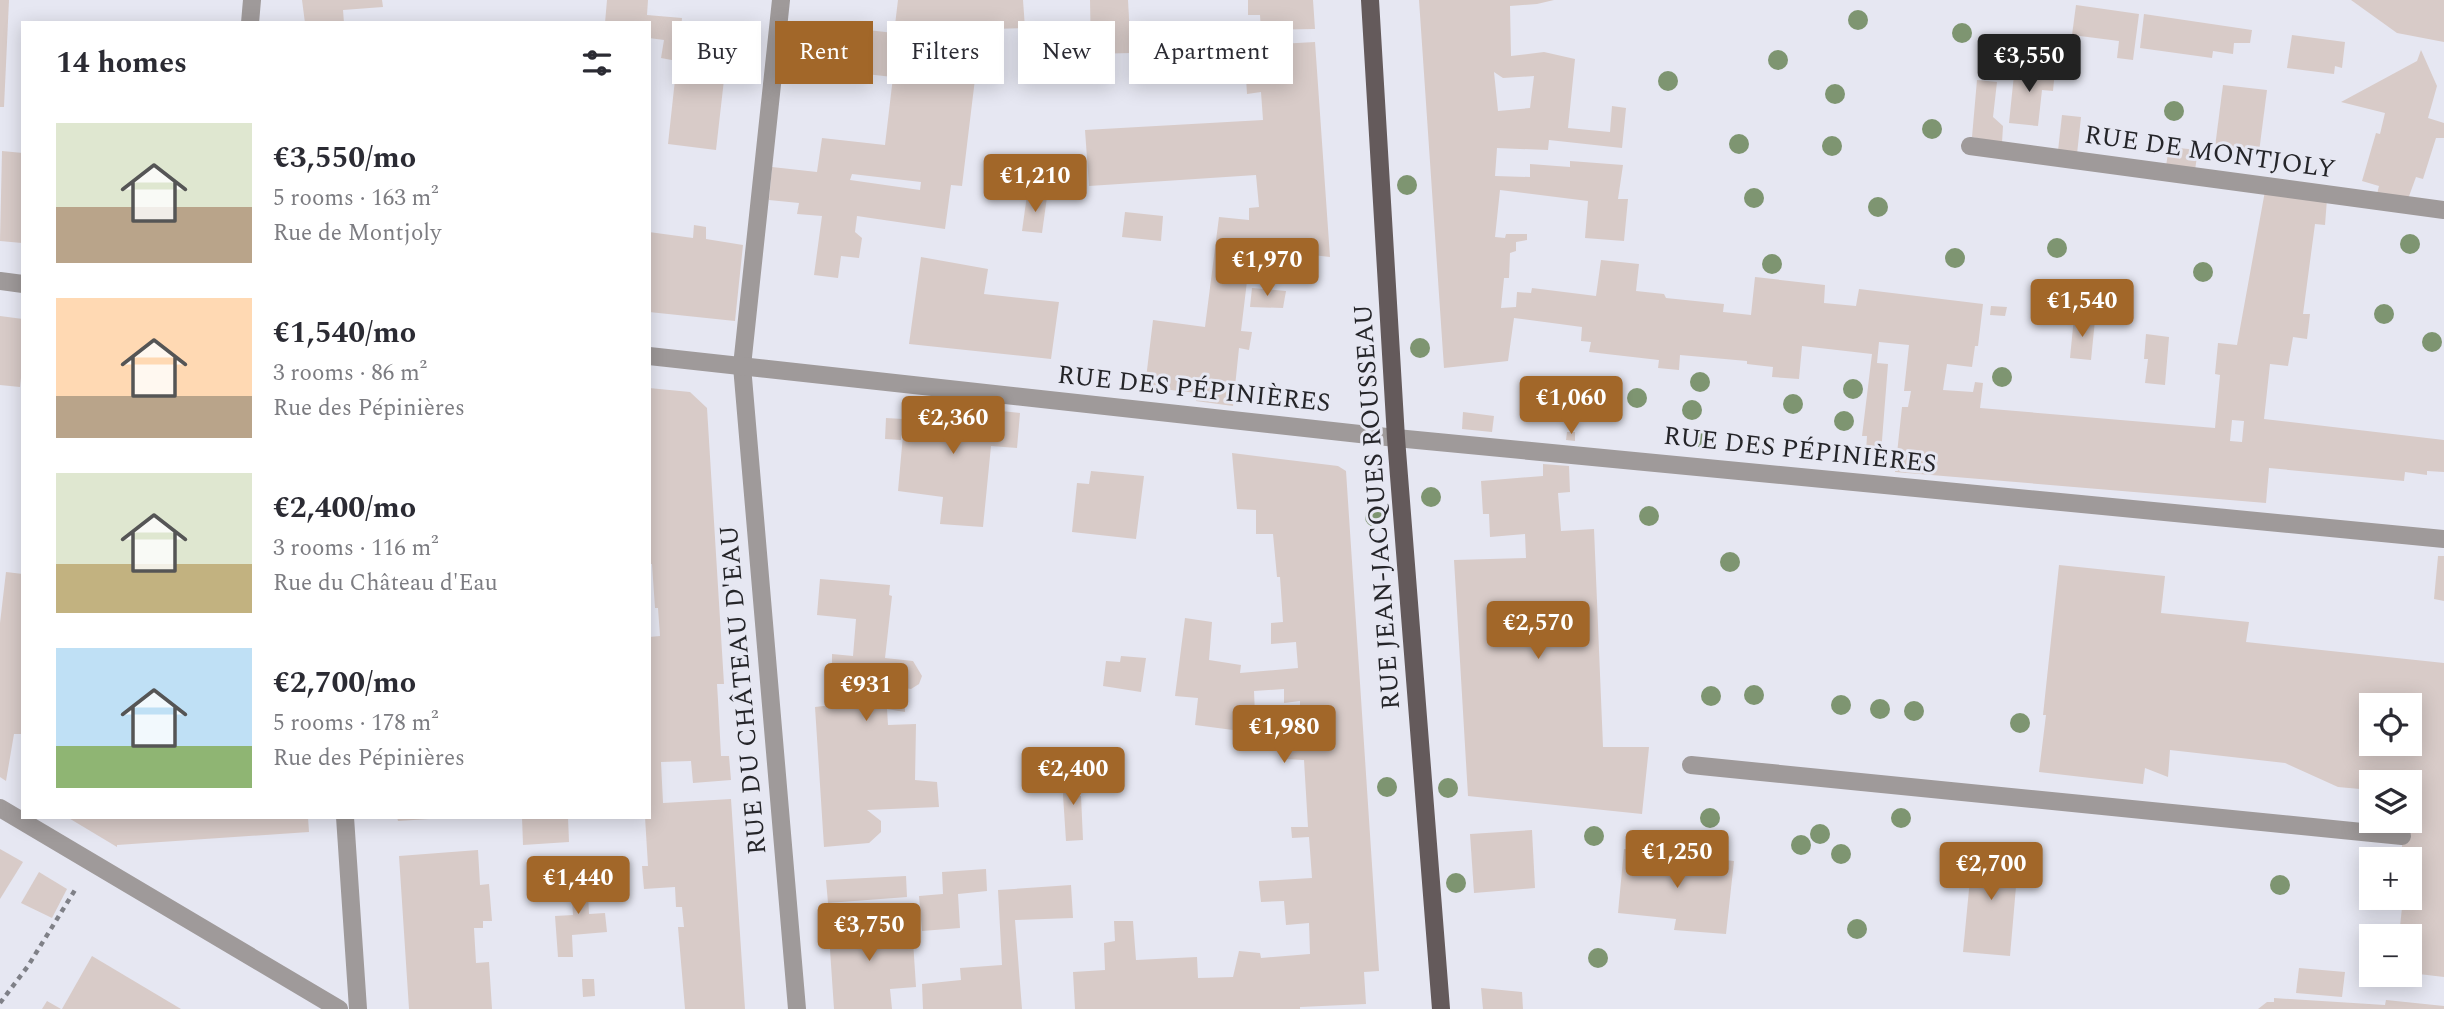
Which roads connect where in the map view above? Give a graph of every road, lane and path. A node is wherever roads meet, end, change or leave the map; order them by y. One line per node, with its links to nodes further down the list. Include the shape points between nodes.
1 (252, 0): 4 (street)
2 (781, 0): 10 (street, RUE DU CHÂTEAU D'EAU)
3 (1370, 0): 11 (main road, RUE JEAN-JACQUES ROUSSEAU)
4 (250, 21)
5 (1970, 146): 6 (street, RUE DE MONTJOLY)
6 (2444, 210)
7 (0, 281): 8 (street)
8 (21, 284)
9 (651, 356): 10 (street, RUE DES PÉPINIÈRES)
10 (742, 366): 11 (street, RUE DES PÉPINIÈRES); 21 (street, RUE DU CHÂTEAU D'EAU)
11 (1396, 438): 12 (street, RUE DES PÉPINIÈRES); 22 (main road, RUE JEAN-JACQUES ROUSSEAU)
12 (2444, 539)
13 (1690, 765): 16 (street)
14 (0, 808): 17 (street)
15 (345, 819): 20 (street)
16 (2402, 836)
17 (92, 863): 18 (path); 19 (street)
18 (0, 1003)
19 (340, 1009)
20 (358, 1009)
21 (797, 1009)
22 (1441, 1009)

